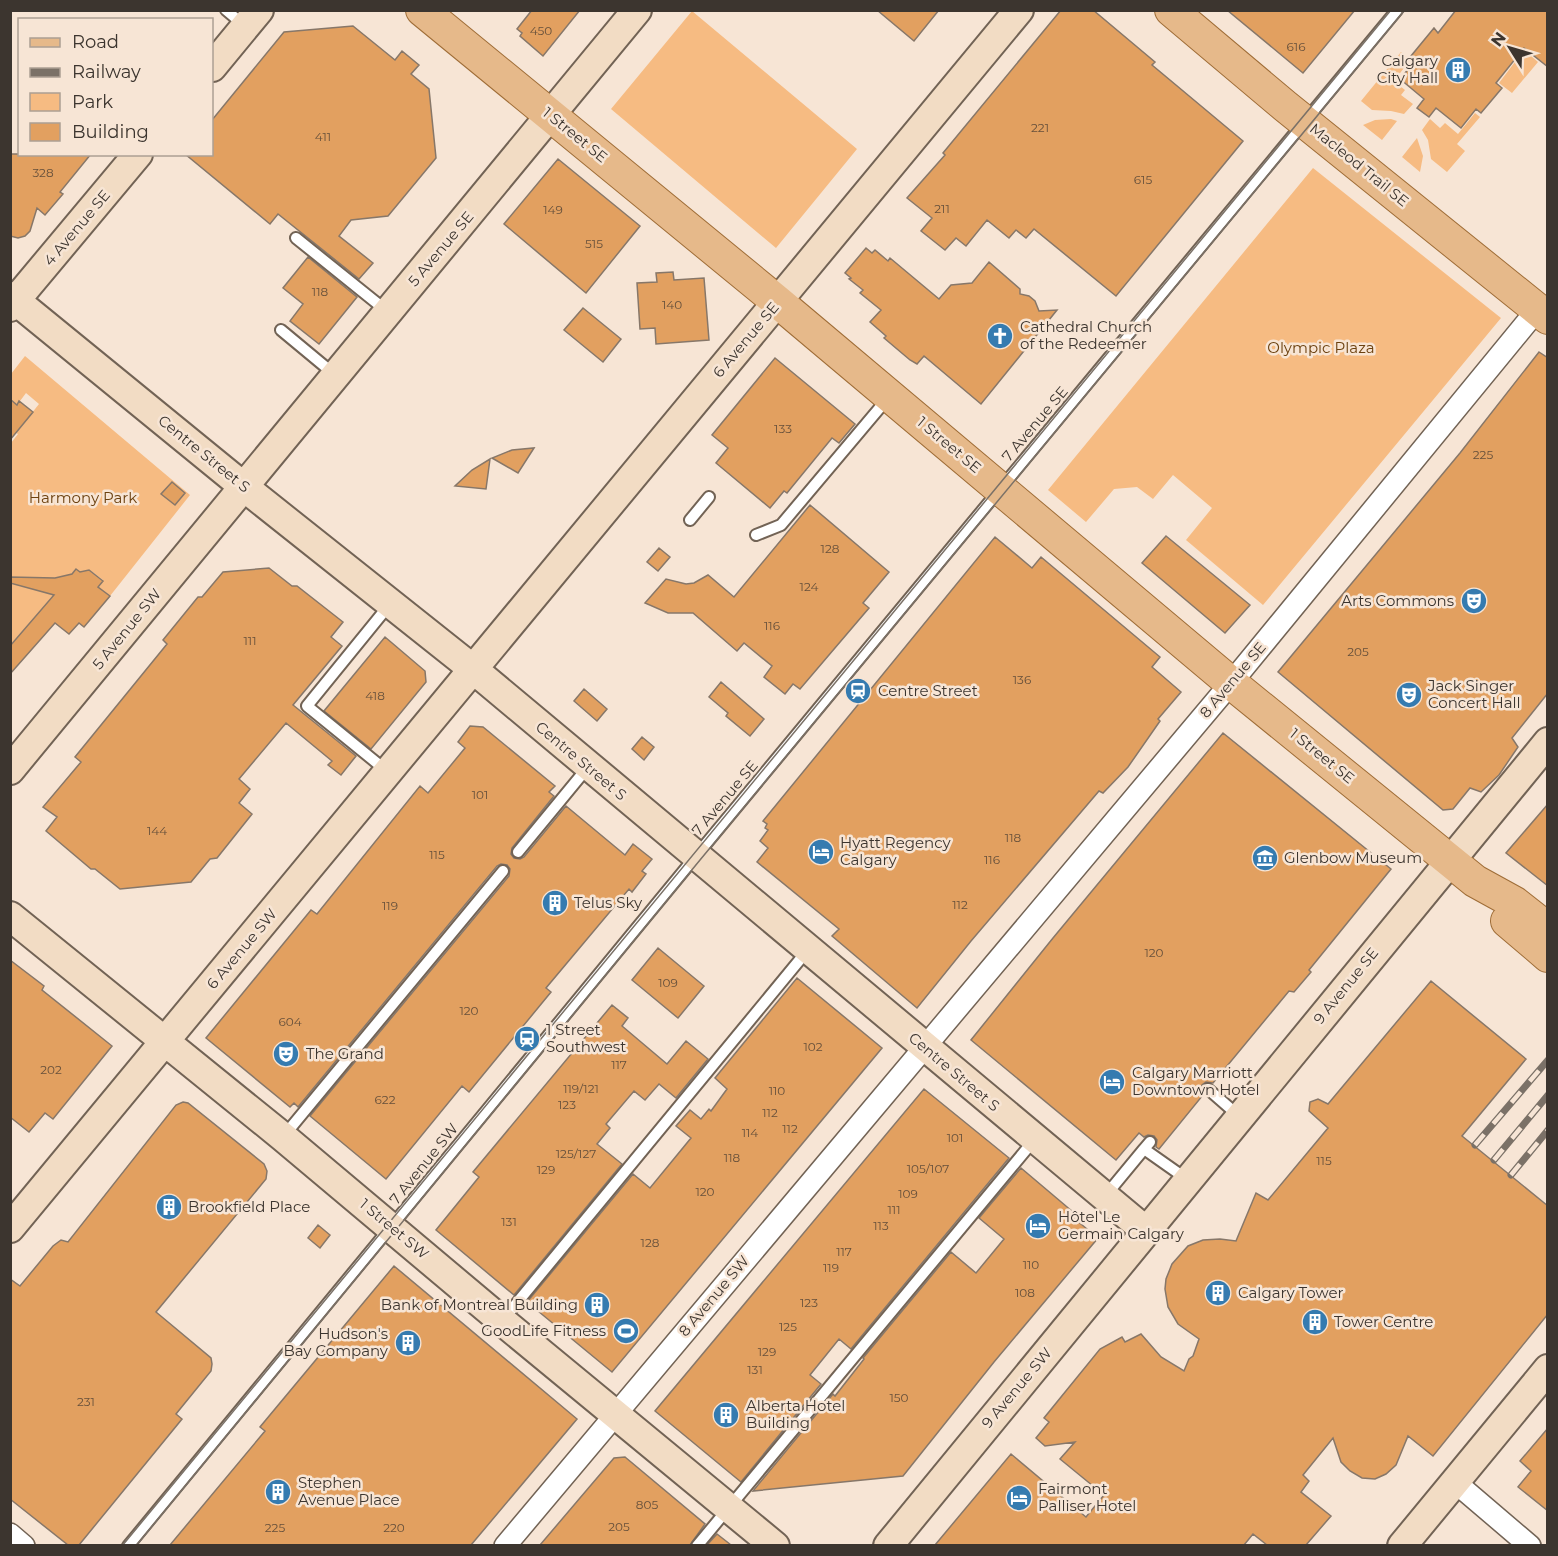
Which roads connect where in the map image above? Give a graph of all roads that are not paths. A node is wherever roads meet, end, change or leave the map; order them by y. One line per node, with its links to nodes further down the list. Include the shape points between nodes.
1 (422, 10): 8 (main road, 1 Street SE)
2 (637, 10): 8 (main road, 5 Avenue SE)
3 (1019, 10): 13 (main road, 6 Avenue SE)
4 (1171, 10): 9 (main road, Macleod Trail SE)
5 (1397, 10): 9 (lane, 7 Avenue SE)
6 (243, 16): 7 (main road)
7 (213, 65)
8 (551, 115): 13 (main road, 1 Street SE); 14 (main road, 5 Avenue SE)
9 (1305, 122): 15 (main road, Macleod Trail SE); 20 (lane, 7 Avenue SE)
10 (136, 156): 12 (main road, 4 Avenue SE)
11 (296, 238): 14 (lane)
12 (12, 302): 19 (main road, Centre Street S)
13 (778, 302): 18 (main road, 1 Street SE); 25 (main road, 6 Avenue SE)
14 (388, 312): 17 (main road, 5 Avenue SE)
15 (1543, 314): 26 (street, 8 Avenue SE)
16 (281, 330): 17 (lane)
17 (336, 375): 19 (main road, 5 Avenue SE)
18 (890, 395): 20 (main road, 1 Street SE); 23 (lane, via 781,525)
19 (243, 487): 24 (main road, Centre Street S); 29 (main road, 5 Avenue SW)
20 (1001, 489): 26 (main road, 1 Street SE); 32 (lane, 7 Avenue SE)
21 (709, 497): 22 (lane)
22 (690, 520)
23 (756, 535)
24 (391, 604): 25 (main road, Centre Street S); 30 (lane, via 307,706)
25 (473, 669): 28 (main road, Centre Street S); 30 (main road, 6 Avenue SW)
26 (1231, 682): 33 (main road, 1 Street SE); 41 (street, 8 Avenue SE)
27 (1548, 742): 33 (main road, 9 Avenue SE)
28 (588, 767): 31 (lane); 32 (main road, Centre Street S)
29 (10, 770)
30 (388, 772): 40 (main road, 6 Avenue SW)
31 (518, 852)
32 (696, 856): 38 (main road, Centre Street S); 48 (lane, 7 Avenue SW)
33 (1449, 860): 35 (main road, 1 Street SE); 43 (main road, 9 Avenue SE)
34 (503, 870): 44 (lane)
35 (1475, 881): 37 (main road, 1 Street SE, via 1515,903); 39 (main road, 1 Street SE, via 1504,918)
36 (10, 916): 40 (main road, 1 Street SW)
37 (1548, 929)
38 (808, 949): 41 (main road, Centre Street S); 51 (lane)
39 (1548, 956)
40 (166, 1041): 44 (main road, 1 Street SW); 49 (main road, 6 Avenue SW)
41 (924, 1047): 45 (main road, Centre Street S); 53 (street, 8 Avenue SW)
42 (1208, 1089): 43 (lane)
43 (1240, 1117): 46 (main road, 9 Avenue SE)
44 (283, 1137): 48 (main road, 1 Street SW)
45 (1035, 1139): 47 (main road, Centre Street S); 55 (lane)
46 (1188, 1180): 47 (lane, via 1147,1146); 50 (main road, 9 Avenue SE)
47 (1104, 1196): 50 (main road, Centre Street S)
48 (392, 1227): 51 (main road, 1 Street SW); 58 (lane, 7 Avenue SW)
49 (10, 1228)
50 (1146, 1231): 62 (main road, 9 Avenue SW)
51 (502, 1321): 53 (main road, 1 Street SW)
52 (1548, 1370): 54 (main road)
53 (615, 1414): 55 (main road, 1 Street SW); 59 (street, 8 Avenue SW)
54 (1455, 1482): 63 (main road); 64 (street)
55 (729, 1507): 60 (lane); 61 (main road, 1 Street SW)
56 (10, 1534): 57 (street)
57 (24, 1545)
58 (128, 1545)
59 (505, 1545)
60 (697, 1545)
61 (775, 1545)
62 (888, 1545)
63 (1402, 1545)
64 (1530, 1545)

